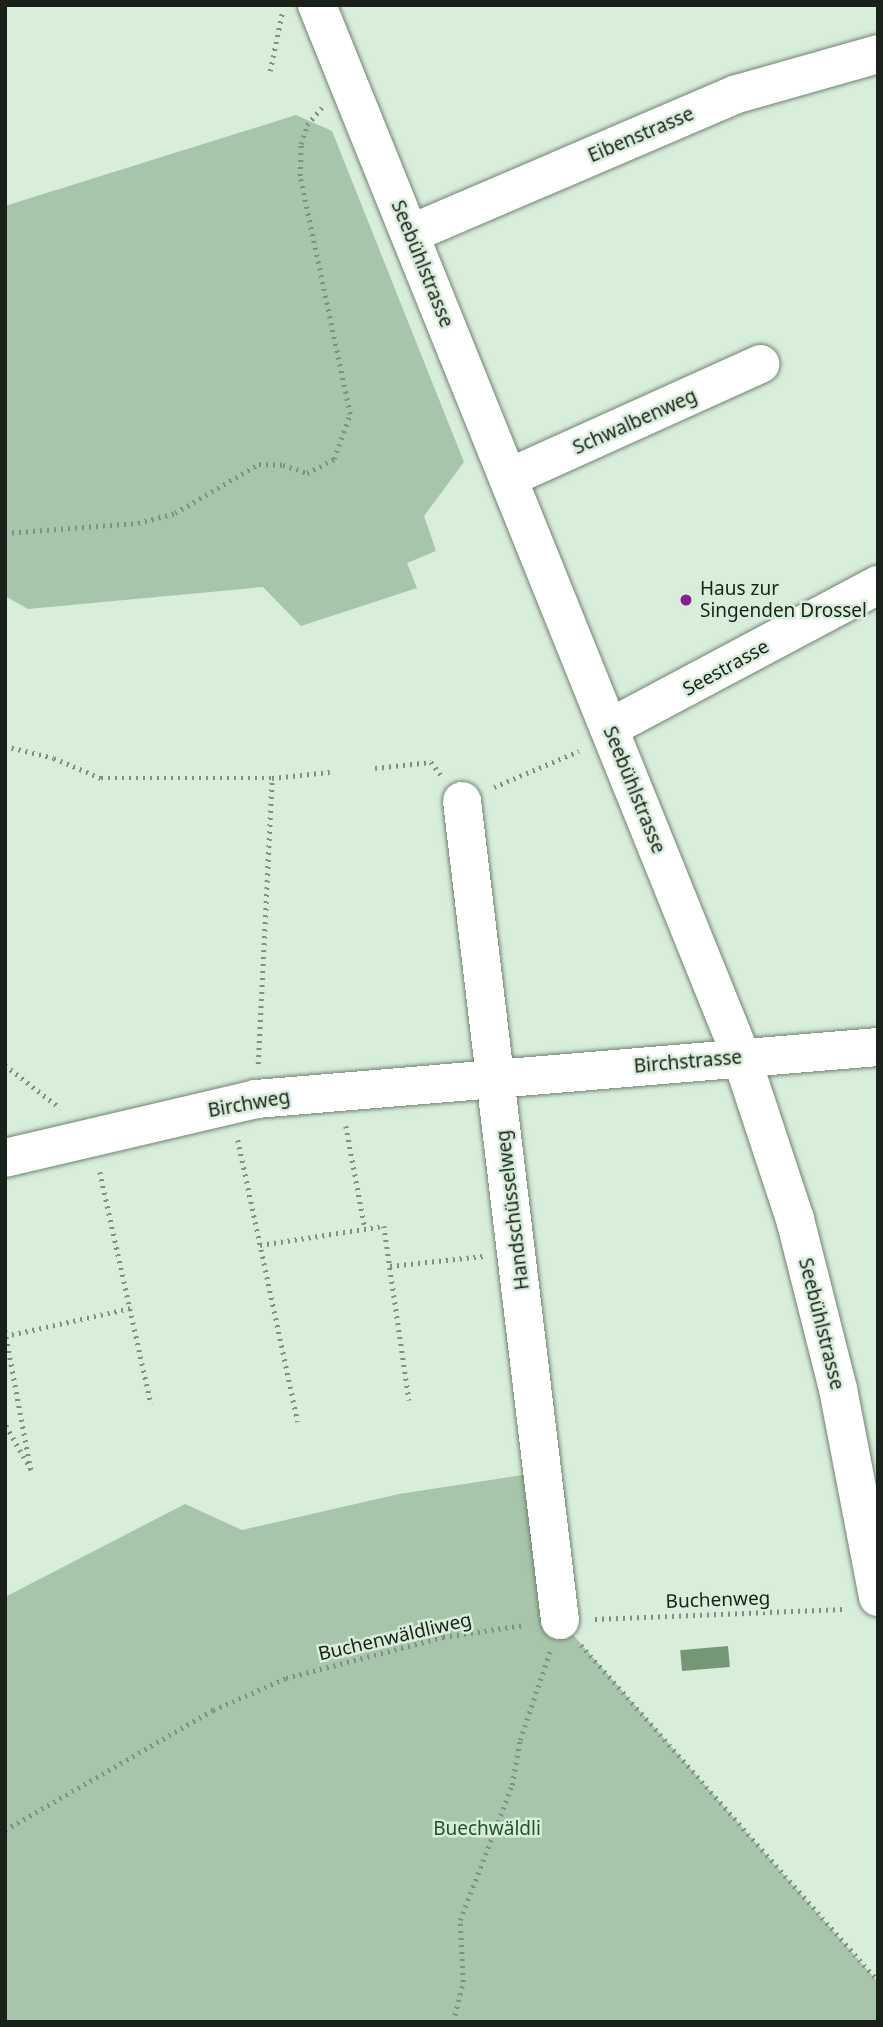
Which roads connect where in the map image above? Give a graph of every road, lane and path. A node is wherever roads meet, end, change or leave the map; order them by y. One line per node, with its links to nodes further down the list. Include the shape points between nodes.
1 (283, 5): 4 (path)
2 (317, 5): 5 (street, Seebühlstrasse)
3 (878, 54): 6 (street, Eibenstrasse, via 737,94)
4 (270, 71)
5 (350, 88): 6 (street, Seebühlstrasse); 9 (path, via 314,115 301,144 307,223 350,414 334,459 307,473 283,464 259,464 175,513 138,523)
6 (410, 234): 8 (street, Seebühlstrasse)
7 (761, 365): 8 (street, Schwalbenweg)
8 (508, 478): 11 (street, Seebühlstrasse)
9 (5, 533)
10 (878, 585): 11 (street, Seestrasse)
11 (611, 732): 16 (path); 18 (street, Seebühlstrasse)
12 (5, 746): 15 (path, via 54,758 101,778)
13 (375, 768): 16 (path, via 431,762)
14 (330, 772): 15 (path)
15 (272, 778): 22 (path)
16 (462, 801): 20 (street, Handschüsselweg)
17 (878, 1047): 18 (street, Birchstrasse)
18 (741, 1056): 20 (street, Birchstrasse); 36 (street, Seebühlstrasse, via 799,1232 838,1389)
19 (5, 1065): 23 (path)
20 (498, 1079): 21 (street, Birchweg); 27 (street, Handschüsselweg)
21 (340, 1092): 22 (street, Birchweg); 25 (path)
22 (243, 1102): 23 (street, Birchweg); 26 (path)
23 (91, 1138): 24 (street, Birchweg); 29 (path)
24 (5, 1158)
25 (365, 1229): 26 (path); 28 (path, via 384,1226)
26 (260, 1245): 34 (path)
27 (518, 1252): 28 (path); 37 (street, Handschüsselweg)
28 (390, 1266): 32 (path)
29 (131, 1308): 31 (path); 33 (path)
30 (5, 1329): 31 (path)
31 (6, 1336): 35 (path, via 31,1470)
32 (409, 1400)
33 (150, 1404)
34 (298, 1422)
35 (5, 1425)
36 (864, 1603): 37 (path, Buchenweg)
37 (560, 1620): 38 (path, Buchenwäldliweg, via 443,1637 286,1678 213,1710); 39 (path); 40 (path, via 520,1740 512,1785 460,1920 463,1982)
38 (5, 1829)
39 (878, 1981)
40 (453, 2022)

